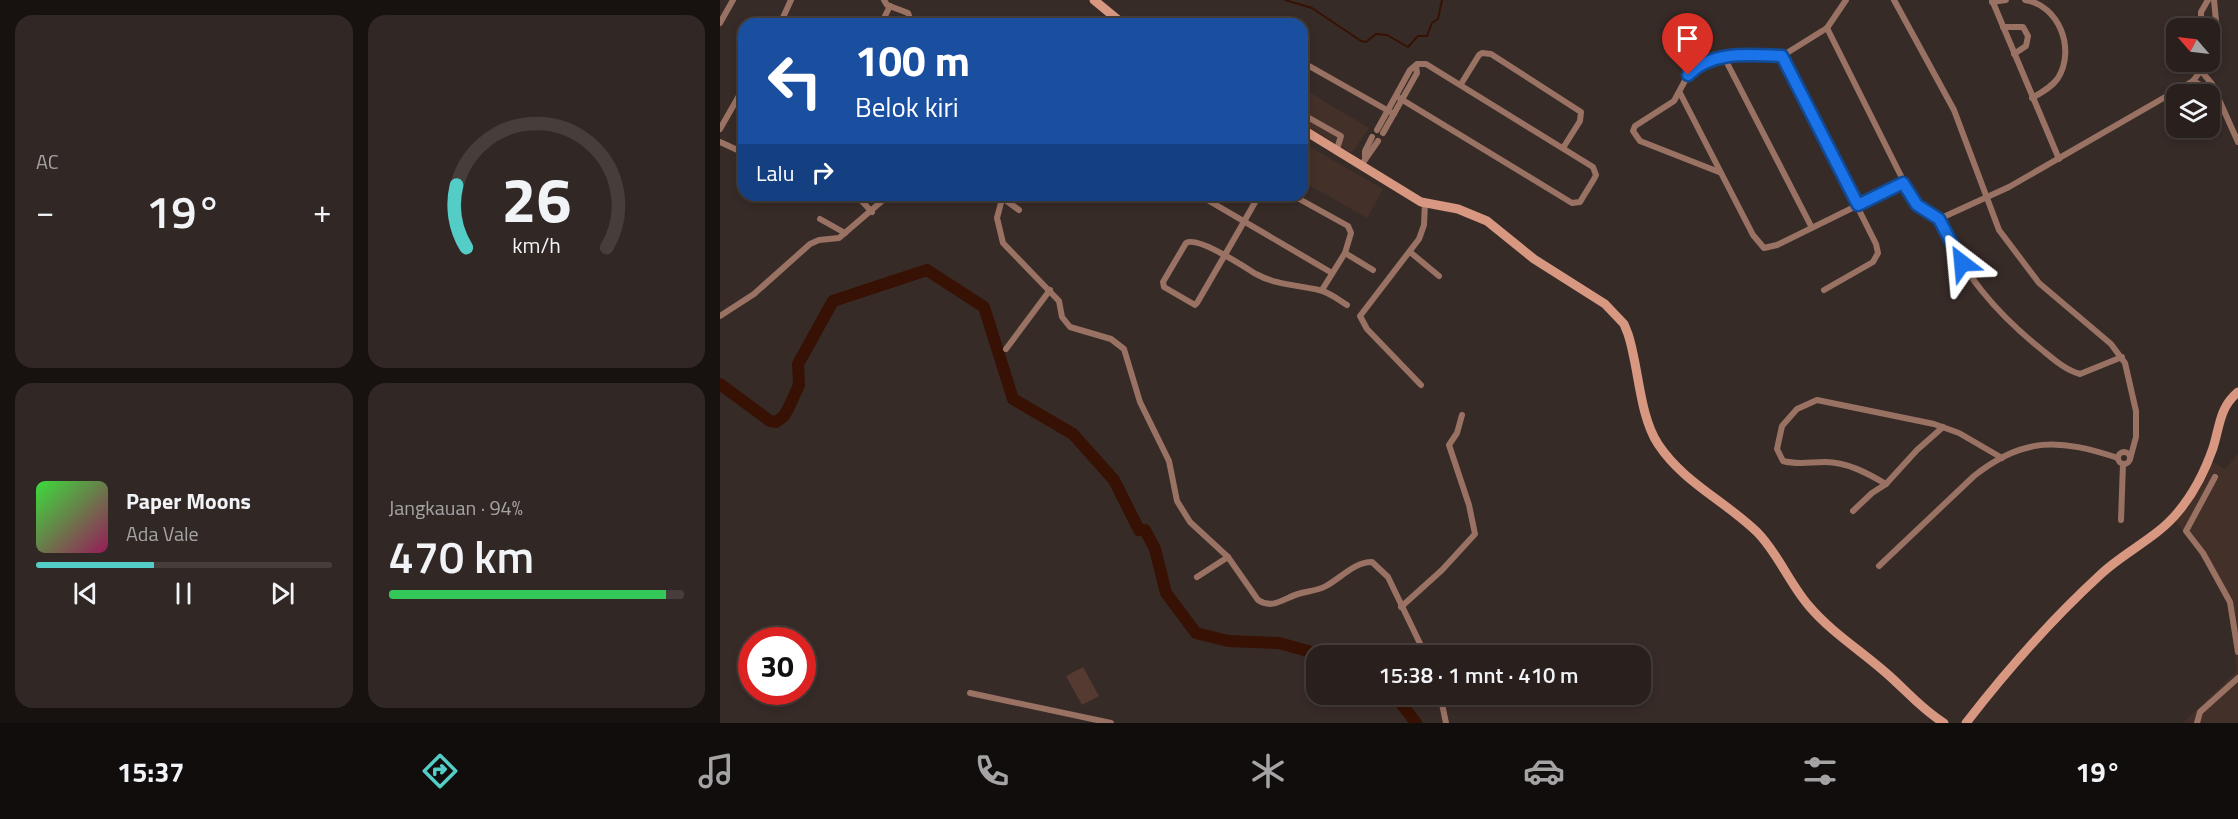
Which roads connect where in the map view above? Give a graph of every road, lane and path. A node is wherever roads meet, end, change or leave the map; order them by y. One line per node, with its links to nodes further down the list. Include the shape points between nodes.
1 (733, 0): 19 (street)
2 (790, 0): 13 (street)
3 (885, 0): 12 (street)
4 (1094, 0): 16 (main road)
5 (1846, 0): 21 (street)
6 (1894, 0): 51 (street, via 1954,110)
7 (2006, 0): 11 (street)
8 (2025, 0): 34 (street, via 2050,13 2058,22 2064,42 2057,79)
9 (2208, 0): 17 (street)
10 (2214, 0): 18 (street)
11 (1992, 1): 20 (street)
12 (890, 6): 14 (street); 15 (street, via 908,13)
13 (782, 18)
14 (884, 18)
15 (910, 18)
16 (1116, 18)
17 (2201, 18)
18 (2216, 18)
19 (720, 23)
20 (2003, 27): 22 (street); 22 (street, via 2023,27 2028,36 2026,46)
21 (1827, 28): 23 (street); 50 (street)
22 (2014, 54): 34 (street)
23 (1782, 56): 24 (street); 60 (street)
24 (1724, 57): 31 (street, via 1704,61); 66 (street)
25 (1308, 65): 36 (street)
26 (2202, 72): 27 (street); 30 (street)
27 (2193, 81): 29 (street); 47 (street)
28 (1461, 84): 33 (street, via 1426,64 1416,66 1410,70); 44 (street); 44 (street, via 1479,55 1491,54 1581,112 1580,121)
29 (2199, 84)
30 (2211, 84)
31 (1680, 93): 49 (street); 49 (street, via 1663,110 1635,126 1635,136)
32 (738, 98): 38 (street)
33 (1399, 98): 36 (street); 44 (street, via 1576,203 1586,195 1596,175)
34 (2032, 98): 47 (street)
35 (2220, 104): 43 (street)
36 (1391, 112): 39 (street)
37 (1308, 117): 45 (street, via 1341,136)
38 (720, 129)
39 (1380, 131)
40 (1308, 132): 45 (main road)
41 (1375, 139): 48 (street, via 1365,151)
42 (720, 141): 46 (street)
43 (2238, 142)
44 (1563, 148)
45 (1337, 149): 48 (main road)
46 (738, 150)
47 (2059, 159): 51 (street)
48 (1364, 161): 59 (main road)
49 (1719, 172): 66 (street, via 1764,248 1778,245)
50 (1903, 183): 60 (street); 64 (street, via 1917,205)
51 (1987, 198): 64 (street); 80 (street, via 1999,230 2026,267)
52 (862, 201): 62 (street)
53 (883, 201): 62 (street)
54 (1000, 201): 74 (street, via 997,218 1003,243)
55 (1007, 201): 61 (street)
56 (1209, 201): 65 (street)
57 (1255, 201): 65 (street)
58 (1303, 201): 69 (street, via 1348,226 1351,239)
59 (1425, 203): 68 (street, via 1424,225); 104 (main road, via 1458,208 1487,221 1534,259 1616,315 1624,324 1633,350 1650,426 1666,454 1691,480 1766,542 1808,605 1825,623)
60 (1858, 205): 66 (street); 76 (street, via 1878,253 1873,262)
61 (1019, 210)
62 (872, 212): 67 (street)
63 (820, 219): 67 (street)
64 (1939, 219): 80 (street, via 1962,263 1989,302 2044,352 2080,374)
65 (1244, 221): 70 (street); 72 (street)
66 (1810, 226)
67 (845, 233): 78 (street, via 810,244 754,294)
68 (1410, 252): 73 (street); 81 (street, via 1362,311 1360,321)
69 (1345, 253): 71 (street); 72 (street)
70 (1224, 256): 70 (street, via 1189,240 1163,282 1164,287 1195,305); 75 (street, via 1271,281)
71 (1373, 270)
72 (1332, 273): 75 (street)
73 (1439, 276)
74 (1050, 290): 79 (street); 93 (street, via 1070,327 1111,339 1124,349 1140,402 1169,461 1177,501 1190,522)
75 (1322, 290): 77 (street)
76 (1824, 290)
77 (1347, 306)
78 (720, 316)
79 (1006, 349)
80 (2122, 357): 87 (street, via 2131,379 2136,411 2135,445)
81 (1421, 385)
82 (2238, 392): 105 (main road, via 2225,406 2203,473 2178,512 2078,596 2009,669)
83 (1462, 415): 96 (street, via 1449,450 1475,534)
84 (1943, 427): 85 (street); 90 (street); 90 (street, via 1817,400 1797,409 1782,426 1777,449 1783,461 1833,462 1856,468)
85 (2002, 458): 86 (street, via 2026,446 2053,443); 94 (street, via 1974,476)
86 (2118, 458): 87 (street, via 2126,452); 88 (street)
87 (2130, 459): 88 (street)
88 (2124, 464): 92 (street)
89 (2215, 477): 98 (street, via 2186,531 2230,602)
90 (1886, 484): 91 (street)
91 (1853, 511)
92 (2121, 520)
93 (1228, 557): 95 (street); 96 (street, via 1264,604 1277,604 1324,587 1368,562 1382,570)
94 (1879, 567)
95 (1197, 577)
96 (1401, 607): 97 (street)
97 (1420, 645)
98 (2238, 652)
99 (2238, 678): 106 (street, via 2200,712)
100 (970, 693): 102 (street)
101 (1442, 705): 103 (street)
102 (1111, 723)
103 (1446, 723)
104 (1944, 723)
105 (1966, 723)
106 (2197, 723)

